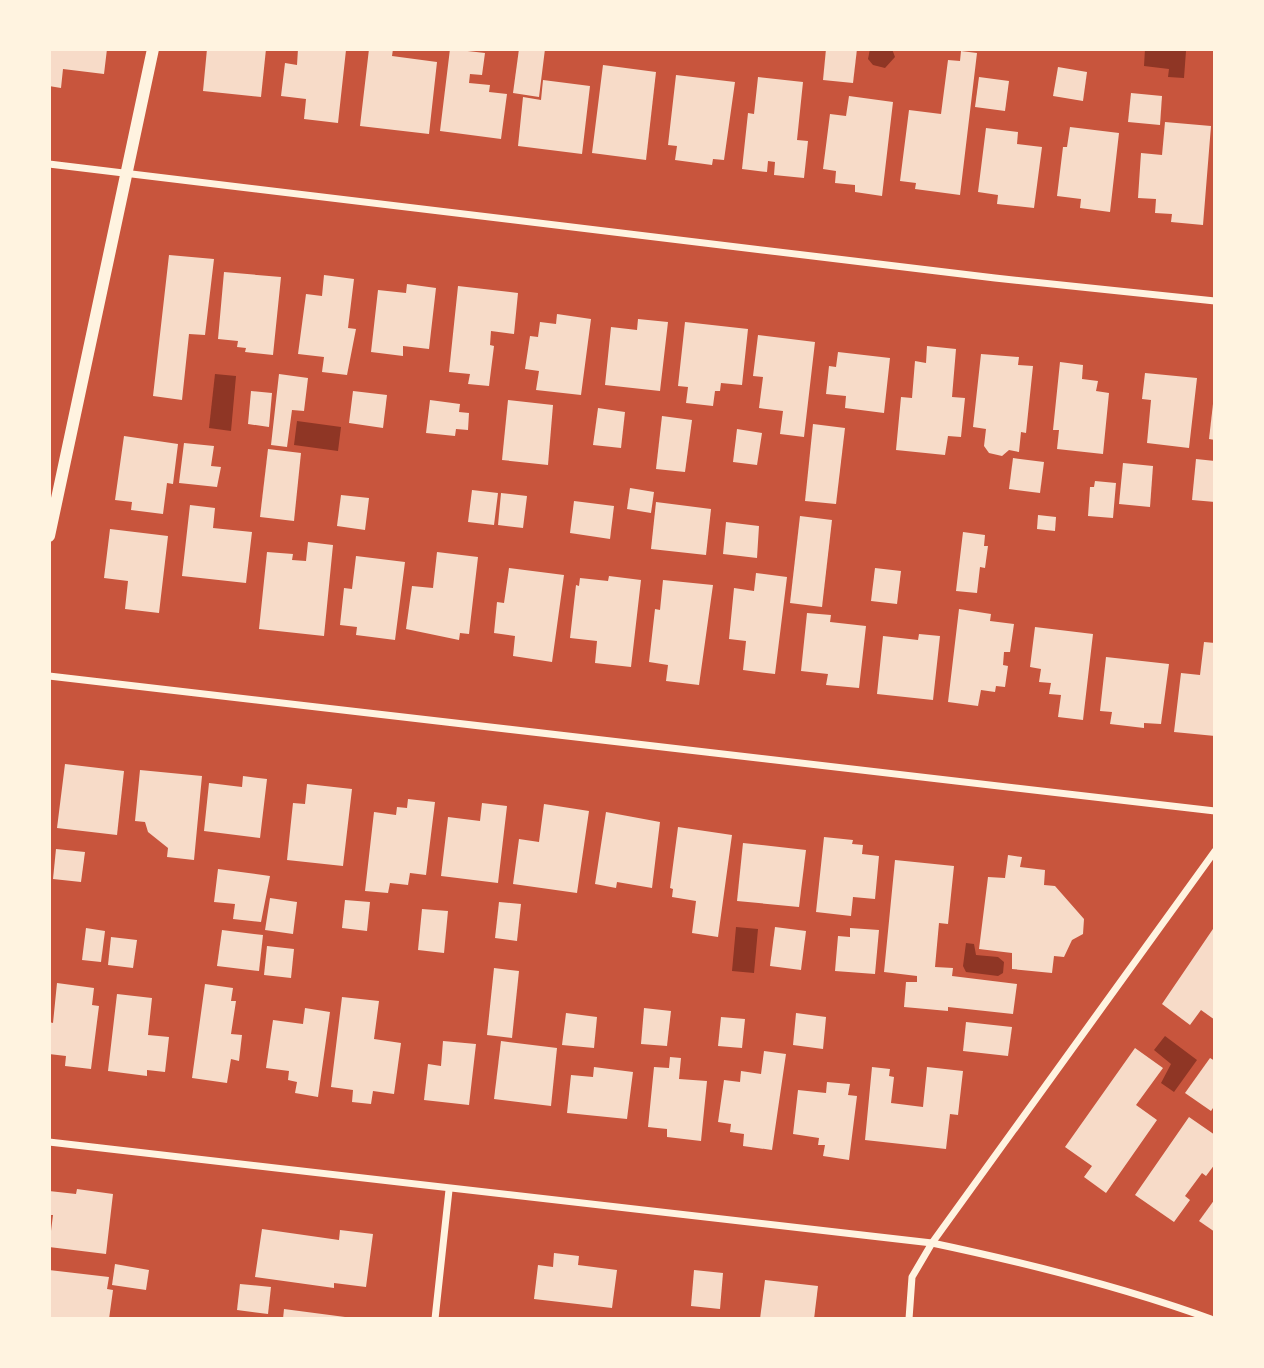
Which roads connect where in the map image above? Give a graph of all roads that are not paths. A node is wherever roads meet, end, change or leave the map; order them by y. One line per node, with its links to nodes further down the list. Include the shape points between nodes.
1 (153, 49): 3 (street)
2 (49, 164): 3 (street)
3 (126, 174): 4 (street); 5 (street)
4 (1215, 301)
5 (49, 536)
6 (49, 676): 7 (street)
7 (1215, 811)
8 (1215, 851): 11 (street)
9 (49, 1142): 10 (street)
10 (449, 1190): 11 (street); 12 (street)
11 (932, 1243): 13 (street, via 912,1277); 14 (street, via 1047,1267)
12 (435, 1319)
13 (909, 1319)
14 (1211, 1319)

